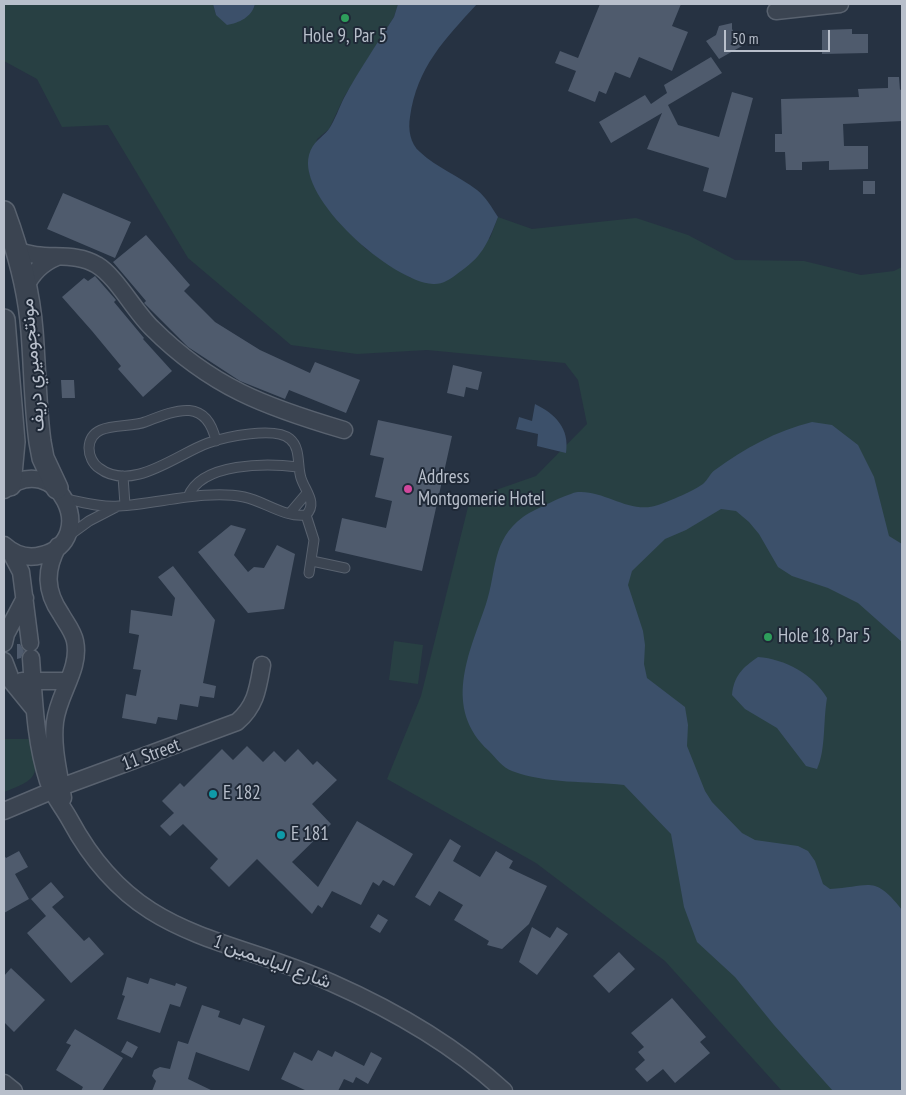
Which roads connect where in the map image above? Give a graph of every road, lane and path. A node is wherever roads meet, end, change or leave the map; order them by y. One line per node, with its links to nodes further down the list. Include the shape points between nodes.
1 (840, 4): 2 (street)
2 (776, 11)
3 (4, 212): 4 (street, مونتجوميري دريف)
4 (17, 250): 5 (street, via 32,256); 6 (street, مونتجوميري دريف)
5 (57, 256): 6 (street, via 41,265); 8 (street, via 87,259 100,267 173,349 224,385 282,411)
6 (26, 288): 14 (street, مونتجوميري دريف, via 40,442 43,458)
7 (4, 320): 12 (street, مونتجوميري دريف, via 14,442)
8 (344, 430)
9 (216, 441): 10 (lane, via 246,435 283,435 295,444); 11 (lane, via 159,467); 11 (lane, via 213,426 194,411 176,411 134,425 103,428 90,441 91,458 103,471)
10 (298, 467): 13 (lane); 15 (lane, via 265,464 233,468 195,484)
11 (123, 476): 16 (lane)
12 (7, 488): 14 (street, via 21,480 34,479 46,482)
13 (307, 493): 17 (lane); 18 (lane, via 312,505)
14 (61, 494): 16 (lane); 19 (street, via 70,520)
15 (188, 497): 16 (lane); 17 (lane, via 244,497)
16 (121, 506): 19 (lane, via 89,521)
17 (290, 514): 18 (lane)
18 (306, 515): 21 (lane, via 314,540)
19 (61, 544): 20 (street, via 47,554 35,557 22,556); 29 (street, via 51,559 48,588 75,641 76,656)
20 (7, 548): 24 (street, via 21,572)
21 (312, 561): 22 (lane); 23 (lane)
22 (345, 568)
23 (309, 573)
24 (25, 598): 25 (street); 28 (street)
25 (4, 643)
26 (4, 661): 30 (street)
27 (262, 664): 32 (street, 11 Street, via 254,702 237,722)
28 (32, 681): 29 (street); 30 (street); 31 (street)
29 (68, 681): 32 (street, via 58,708 54,736)
30 (12, 682): 31 (street)
31 (34, 709): 32 (street, via 41,755)
32 (56, 789): 33 (street, 11 Street); 36 (street, شارع الياسمين 1, via 82,843 105,872 132,898 163,920 196,935 330,982 373,1002 455,1052)
33 (4, 810)
34 (4, 1083): 35 (street)
35 (14, 1091)
36 (504, 1091)

